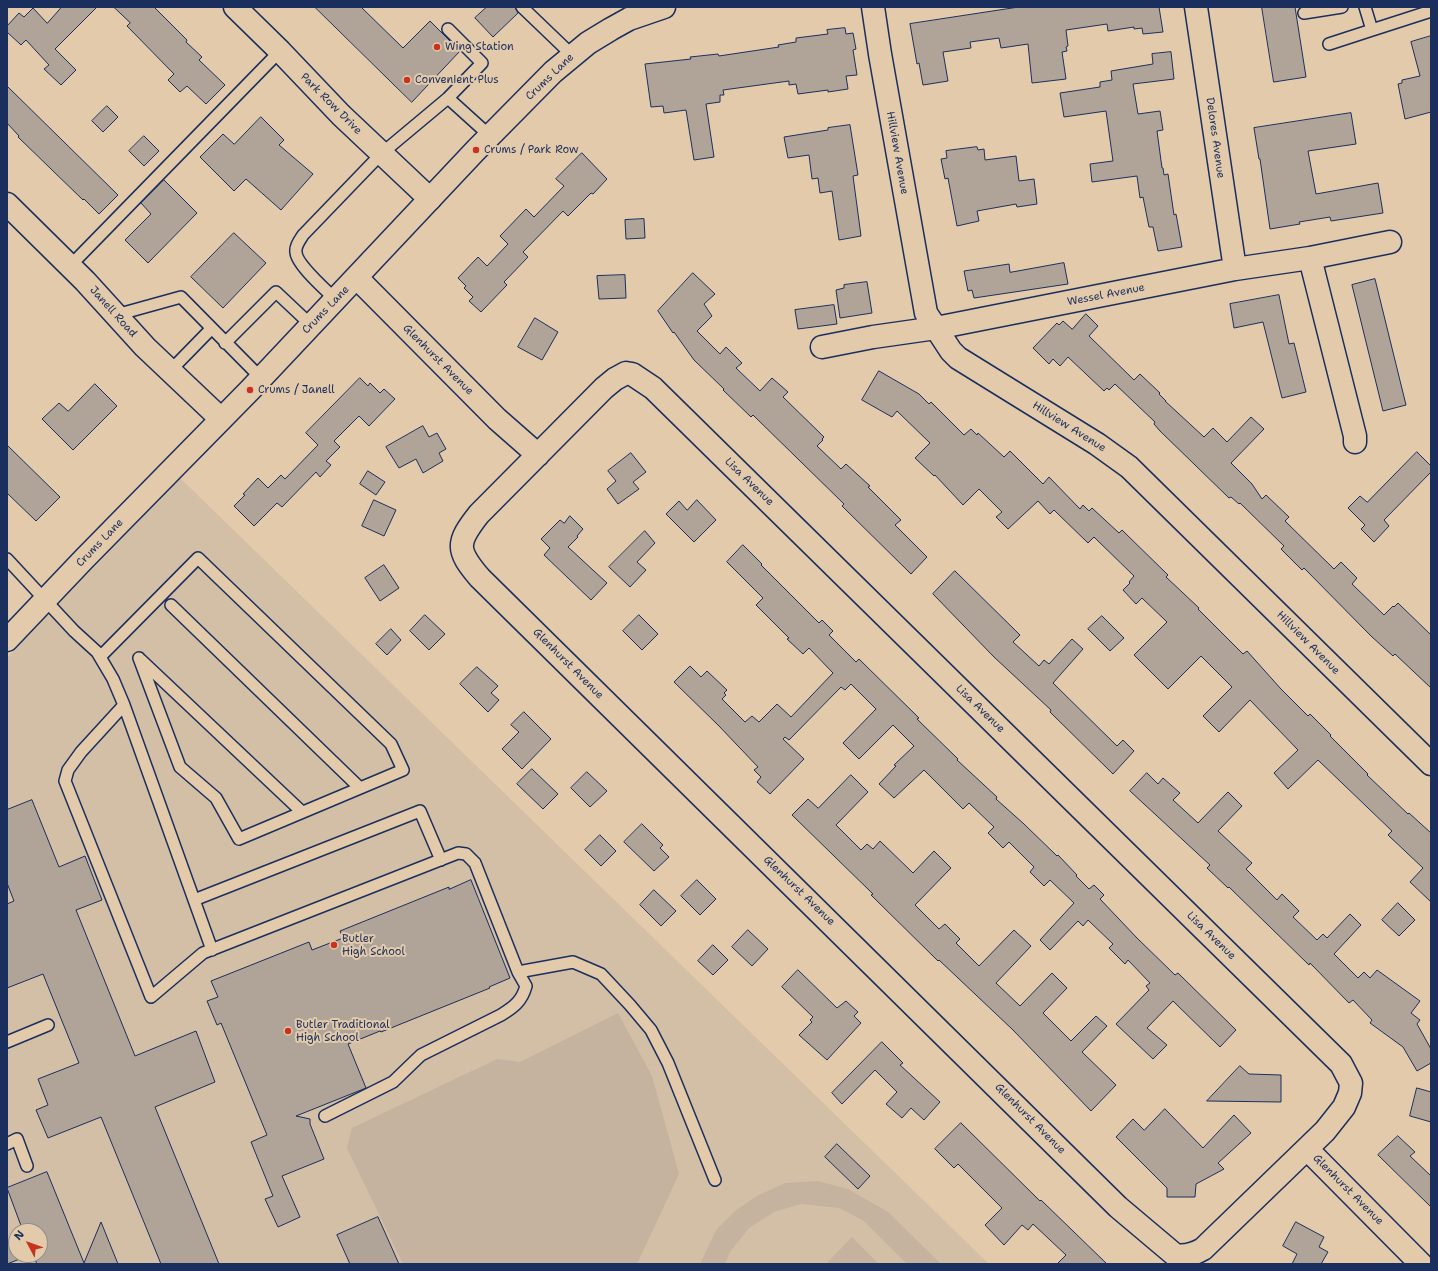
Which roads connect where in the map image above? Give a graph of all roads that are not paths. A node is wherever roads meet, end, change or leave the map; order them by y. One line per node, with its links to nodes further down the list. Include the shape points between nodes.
1 (235, 7): 14 (street, Park Row Drive)
2 (522, 7): 15 (lane)
3 (664, 7): 15 (street, Crums Lane, via 629,19 588,43)
4 (873, 7): 29 (street, Hillview Avenue, via 926,313)
5 (1196, 7): 24 (street, Delores Avenue)
6 (1342, 7): 8 (lane)
7 (1365, 7): 12 (lane)
8 (1328, 8): 10 (lane)
9 (1431, 11): 12 (lane)
10 (1304, 13)
11 (448, 29): 16 (lane, via 482,63)
12 (1372, 30): 13 (lane)
13 (1329, 44)
14 (280, 51): 18 (street, Park Row Drive); 23 (lane)
15 (572, 56): 17 (street, Crums Lane)
16 (448, 98): 17 (lane); 18 (lane)
17 (490, 136): 19 (street, Crums Lane)
18 (382, 154): 19 (street, Park Row Drive); 26 (lane, via 303,235 295,252 301,264)
19 (430, 199): 25 (street, Crums Lane)
20 (7, 204): 23 (street, Janell Road)
21 (1390, 242): 22 (street, Wessel Avenue)
22 (1310, 258): 24 (street, Wessel Avenue); 36 (street)
23 (70, 266): 27 (street, Janell Road)
24 (1235, 269): 29 (street, Wessel Avenue)
25 (356, 278): 26 (street, Crums Lane); 37 (street, Glenhurst Avenue, via 496,419)
26 (336, 299): 28 (street, Crums Lane)
27 (116, 316): 30 (lane, via 181,297); 33 (street, Janell Road)
28 (311, 325): 31 (lane, via 276,292); 34 (street, Crums Lane)
29 (936, 328): 32 (street, Wessel Avenue); 44 (street, Hillview Avenue, via 958,358 1097,444 1129,467)
30 (212, 329): 31 (lane); 33 (lane)
31 (225, 343): 34 (lane)
32 (822, 347)
33 (170, 372): 35 (street, Janell Road)
34 (261, 378): 35 (street, Crums Lane)
35 (221, 419): 39 (street, Crums Lane)
36 (1355, 442)
37 (538, 455): 55 (street, Lisa Avenue, via 615,379 626,373 632,374 653,388 1342,1064 1351,1083 1350,1094 1344,1107); 55 (street, Glenhurst Avenue, via 469,527 461,549 469,564 480,578 1118,1206 1175,1255 1195,1254)
38 (7, 559): 39 (lane)
39 (46, 599): 41 (street, Crums Lane); 42 (lane)
40 (171, 605): 45 (lane)
41 (7, 640)
42 (100, 657): 43 (lane); 45 (lane, via 198,558 391,744 403,770)
43 (124, 705): 48 (lane); 49 (lane, via 81,752 68,770 65,781 151,997 203,953)
44 (1431, 764)
45 (360, 788): 46 (lane)
46 (302, 812): 46 (lane, via 239,839 216,798 180,767 139,658)
47 (441, 860): 48 (lane, via 420,811); 49 (lane); 50 (lane, via 466,854 475,863)
48 (194, 900): 49 (lane)
49 (212, 950)
50 (518, 972): 53 (lane, via 526,986 524,995 513,1008 421,1055 393,1082); 57 (lane, via 573,962 600,974 630,1005 650,1030 668,1064)
51 (48, 1025): 52 (lane)
52 (7, 1042)
53 (325, 1116)
54 (7, 1144): 56 (lane, via 17,1139)
55 (1307, 1149): 58 (street, Glenhurst Avenue)
56 (27, 1166)
57 (715, 1180)
58 (1421, 1264)

